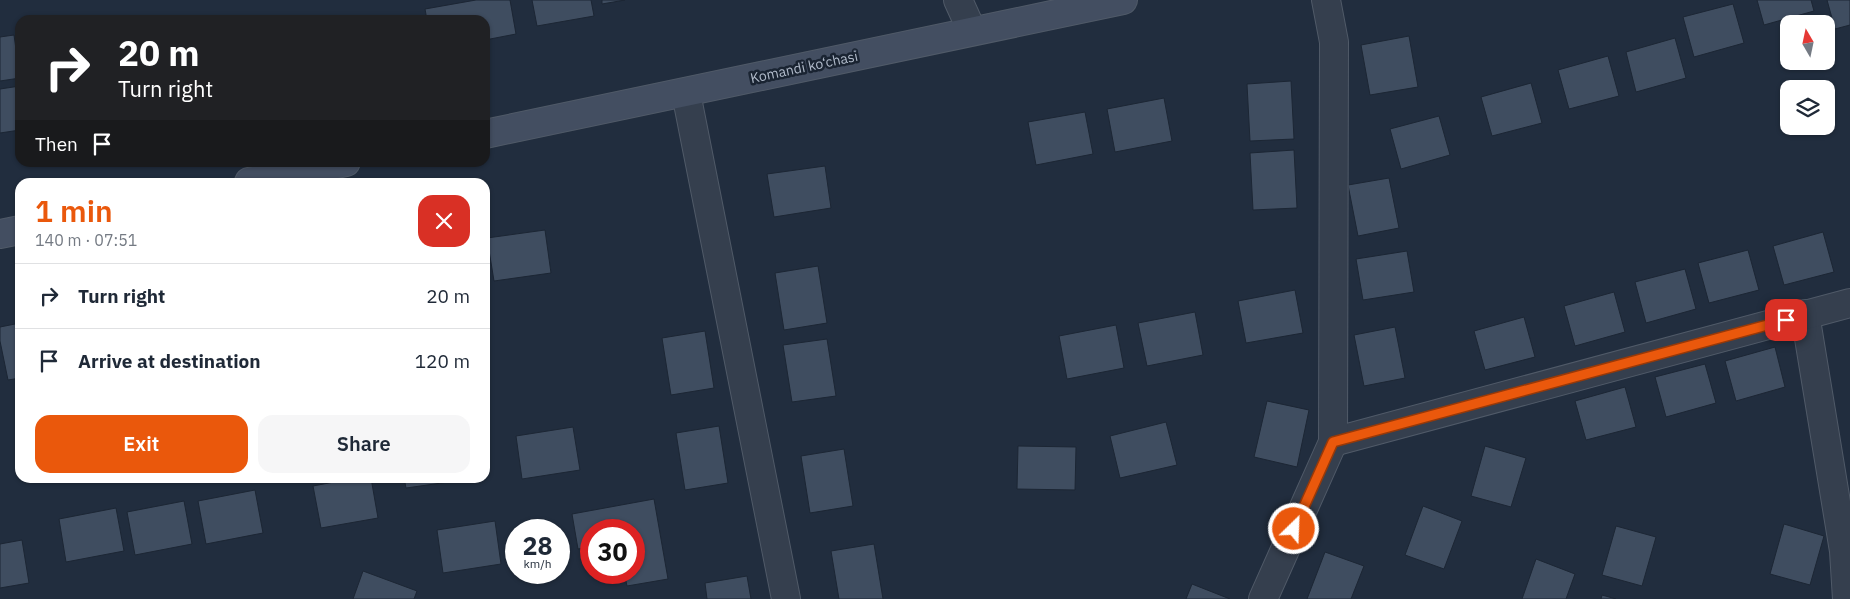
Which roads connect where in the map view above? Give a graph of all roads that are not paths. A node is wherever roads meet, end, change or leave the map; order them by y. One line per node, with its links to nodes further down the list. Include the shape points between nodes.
1 (958, 0): 4 (street)
2 (1124, 0): 4 (main road, Komandi ko‘chasi)
3 (1326, 0): 13 (street, via 1334,42)
4 (972, 32): 5 (main road, Komandi ko‘chasi)
5 (686, 93): 6 (main road, Komandi ko‘chasi); 14 (street)
6 (490, 133)
7 (322, 167): 8 (main road)
8 (268, 178)
9 (15, 231): 10 (main road)
10 (0, 234)
11 (1850, 303): 12 (street)
12 (1804, 314): 13 (street); 16 (street, via 1844,551)
13 (1333, 442): 15 (street)
14 (786, 599)
15 (1263, 599)
16 (1847, 599)

